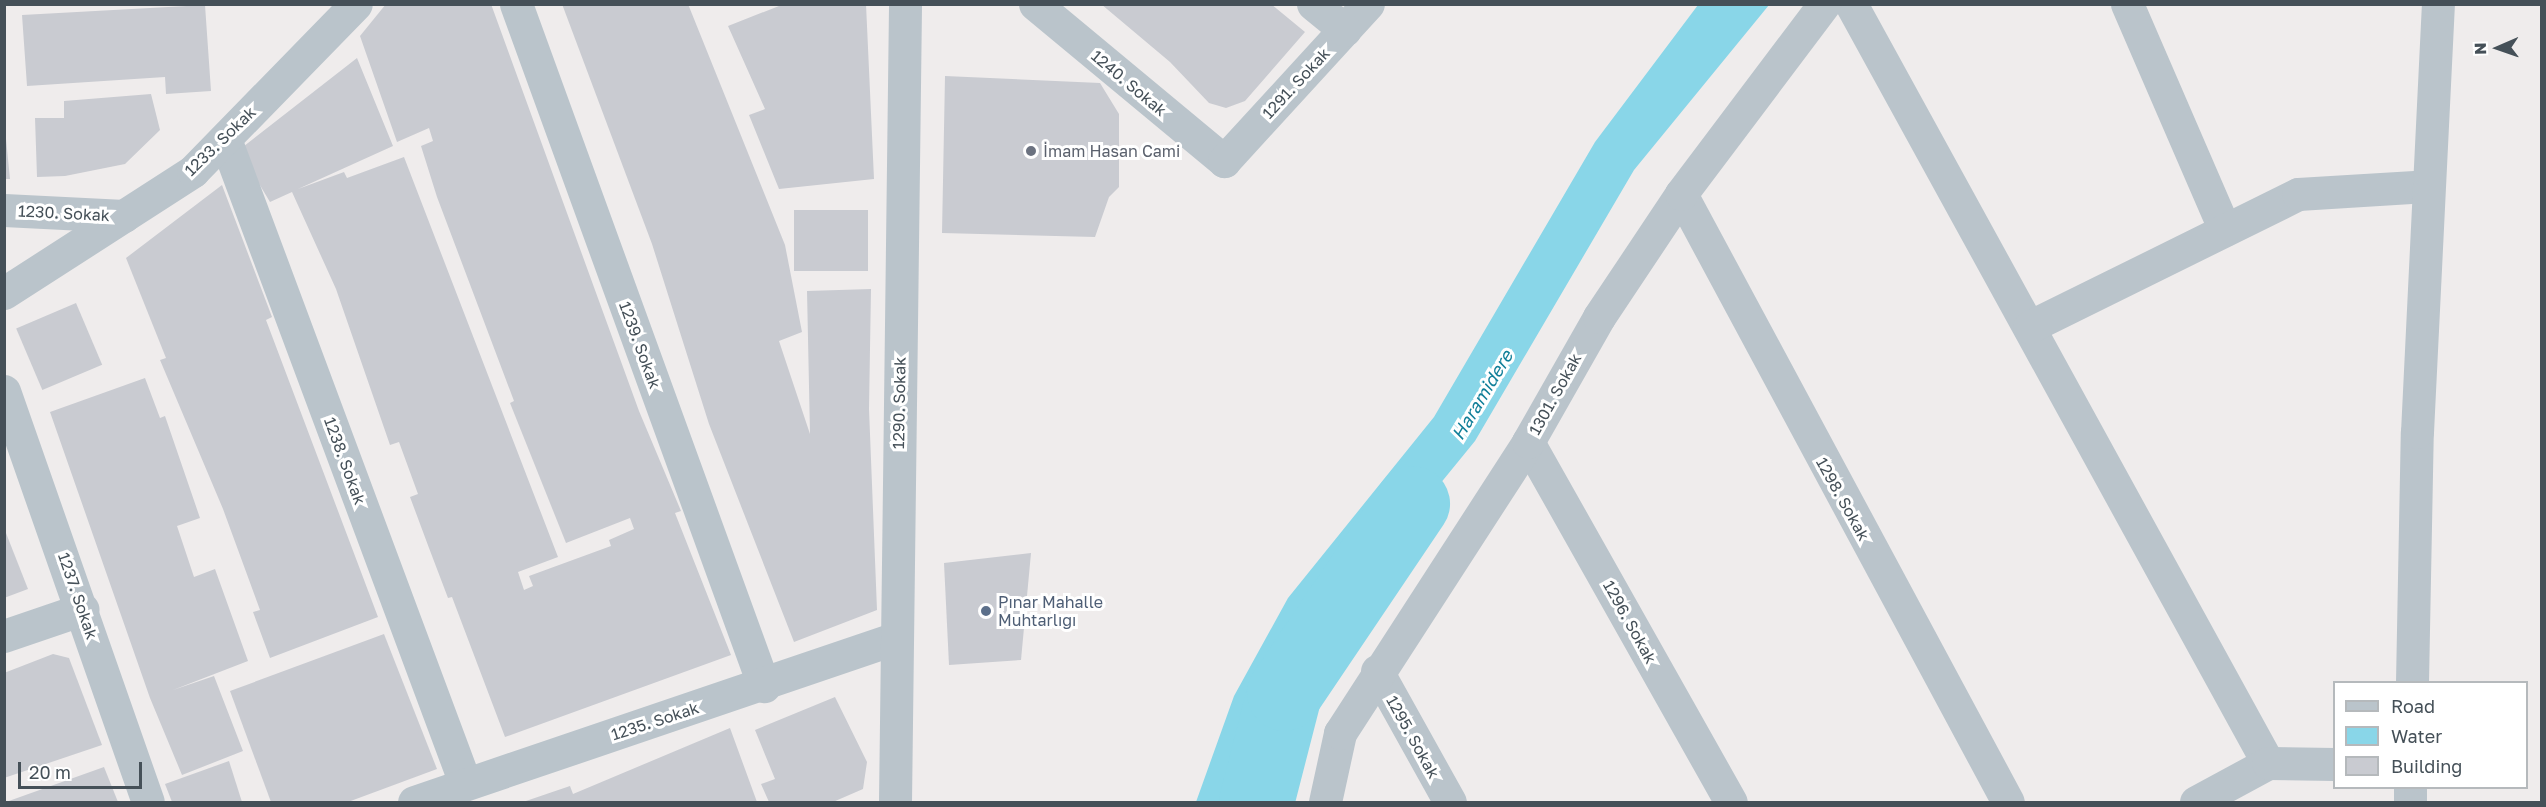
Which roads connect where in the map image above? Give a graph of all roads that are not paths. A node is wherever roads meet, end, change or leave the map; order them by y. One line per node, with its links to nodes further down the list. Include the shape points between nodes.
1 (356, 4): 12 (street, 1233. Sokak)
2 (516, 4): 28 (street, 1239. Sokak)
3 (905, 4): 25 (street, 1290. Sokak)
4 (1035, 4): 13 (street, 1240. Sokak)
5 (1313, 4): 11 (street)
6 (1368, 4): 11 (street, 1291. Sokak)
7 (1824, 4): 15 (street, 1301. Sokak)
8 (1851, 4): 20 (street)
9 (2127, 4): 18 (street)
10 (2438, 4): 14 (street)
11 (1345, 30): 13 (street, 1291. Sokak)
12 (225, 139): 17 (street, 1233. Sokak, via 193,171); 31 (street, 1238. Sokak)
13 (1224, 161)
14 (2427, 186): 18 (street, via 2298,194); 27 (street)
15 (1681, 194): 22 (street, 1301. Sokak, via 1599,317); 38 (street, 1298. Sokak)
16 (4, 210): 17 (street, 1230. Sokak)
17 (124, 216): 19 (street, 1233. Sokak)
18 (2225, 230): 20 (street)
19 (4, 293)
20 (2030, 327): 29 (street)
21 (4, 391): 23 (street, 1237. Sokak)
22 (1528, 442): 26 (street, 1301. Sokak); 37 (street, 1296. Sokak)
23 (83, 609): 24 (street); 32 (street, 1237. Sokak)
24 (4, 636)
25 (896, 638): 28 (street, 1235. Sokak); 34 (street, 1290. Sokak)
26 (1377, 671): 35 (street, 1301. Sokak, via 1340,733); 36 (street, 1295. Sokak)
27 (2412, 681)
28 (764, 686): 31 (street, 1235. Sokak)
29 (2268, 763): 30 (street); 39 (street)
30 (2333, 764)
31 (465, 783): 33 (street, 1235. Sokak)
32 (148, 802)
33 (414, 802)
34 (896, 802)
35 (1325, 802)
36 (1450, 802)
37 (1731, 802)
38 (2008, 802)
39 (2196, 802)

